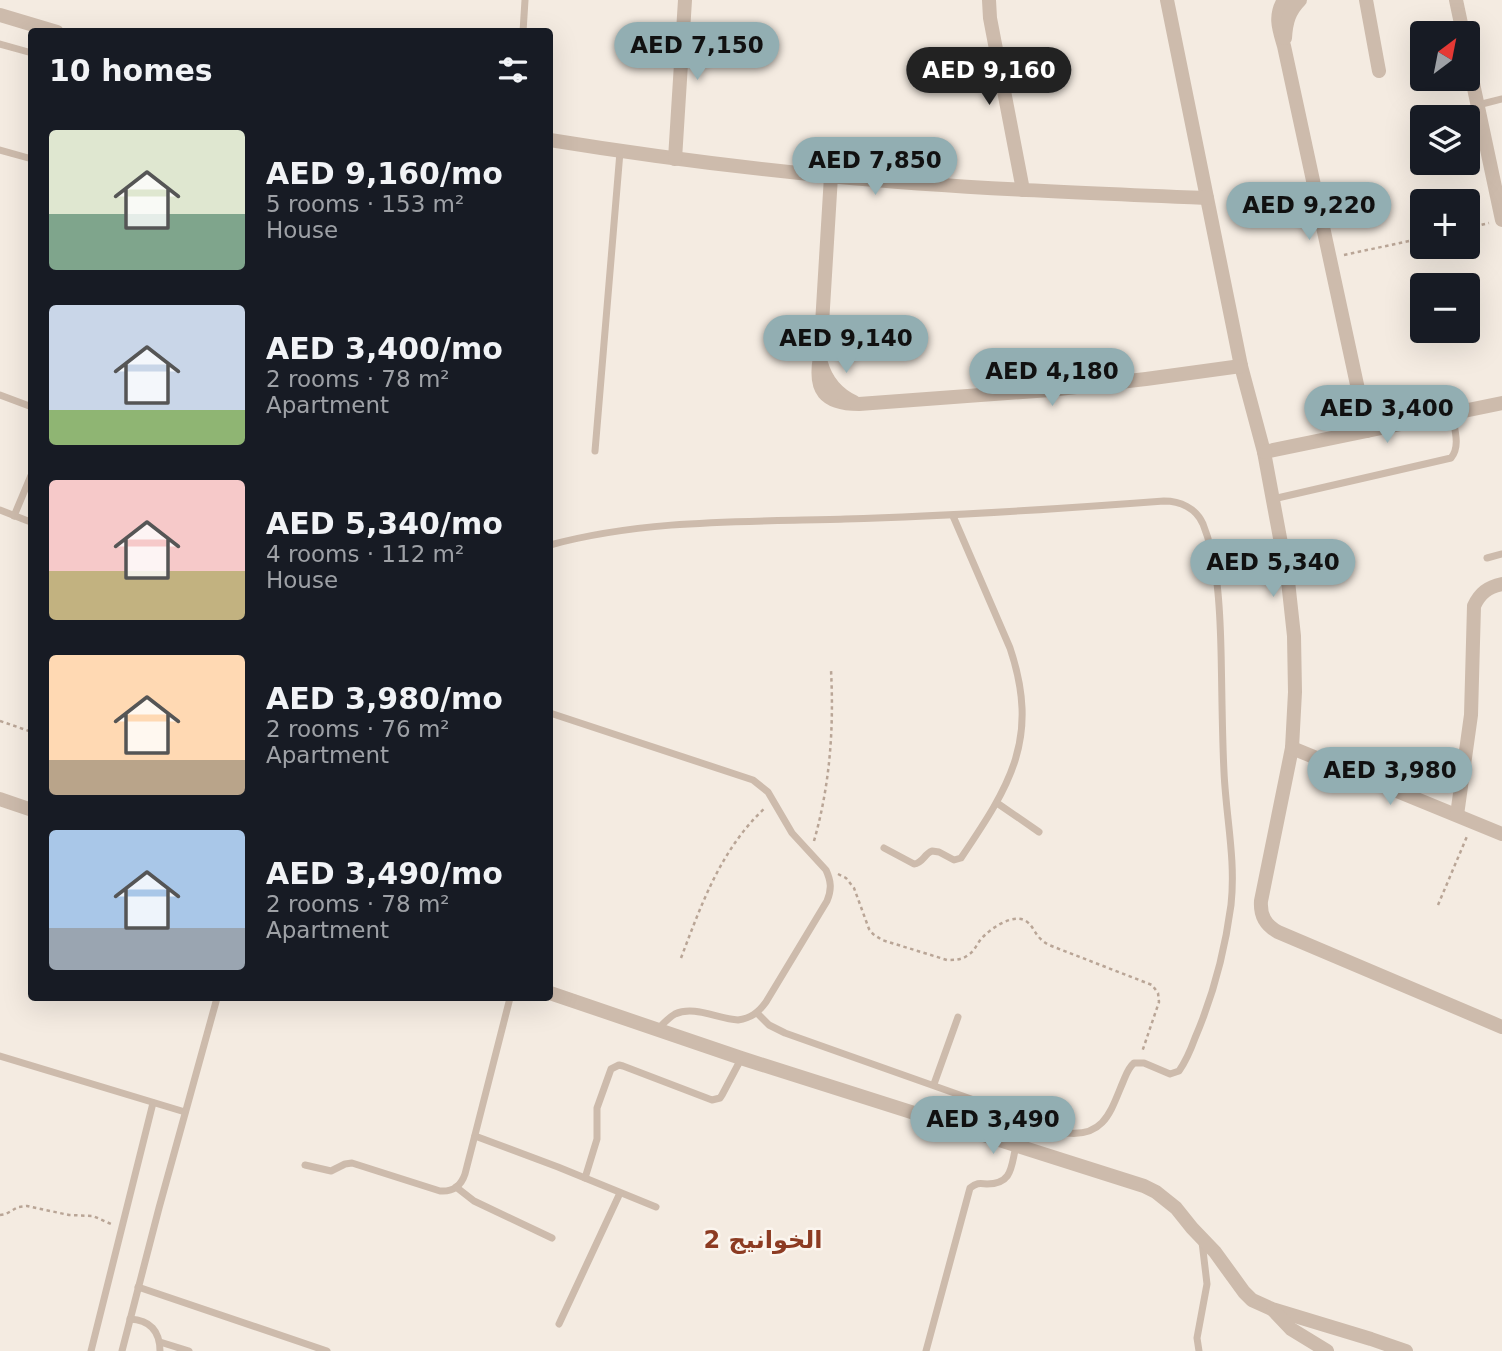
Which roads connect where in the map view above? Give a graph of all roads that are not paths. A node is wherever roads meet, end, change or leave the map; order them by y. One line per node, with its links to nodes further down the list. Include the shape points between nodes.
1 (525, 0): 14 (lane)
2 (980, 0): 11 (street)
3 (989, 0): 11 (street)
4 (1167, 0): 31 (street)
5 (1284, 0): 16 (street, via 1277,19)
6 (1300, 0): 16 (street, via 1288,16)
7 (1366, 0): 18 (street)
8 (1456, 0): 12 (street)
9 (685, 1): 27 (street)
10 (0, 15): 13 (street)
11 (990, 18): 30 (street)
12 (1460, 21)
13 (44, 28)
14 (523, 28)
15 (0, 44): 17 (lane)
16 (1284, 46): 38 (street)
17 (28, 52)
18 (1379, 71)
19 (1475, 91): 21 (street)
20 (1502, 99): 21 (lane)
21 (1478, 105)
22 (1480, 112): 28 (street)
23 (553, 141): 25 (street)
24 (0, 150): 26 (lane)
25 (620, 152): 27 (street); 39 (lane)
26 (28, 158)
27 (675, 159): 29 (street)
28 (1497, 173): 32 (street)
29 (831, 176): 30 (street); 33 (street, via 817,380 835,401 859,404 1050,390)
30 (1023, 190): 31 (street)
31 (1207, 198): 33 (street)
32 (1496, 221)
33 (1241, 366): 40 (street)
34 (0, 395): 36 (lane)
35 (1502, 403): 37 (street)
36 (28, 406)
37 (1452, 413): 38 (street); 42 (lane, via 1457,444 1451,458)
38 (1367, 431): 40 (street)
39 (595, 452)
40 (1264, 452): 42 (street)
41 (28, 482): 44 (lane)
42 (1273, 499): 52 (street, via 1289,580 1294,636)
43 (0, 510): 44 (lane)
44 (14, 516): 46 (lane)
45 (953, 516): 47 (lane, via 663,525); 54 (lane, via 1010,648 1022,692 1018,749); 69 (lane, via 1172,502 1194,511 1203,524 1213,560 1219,608 1224,773 1233,867 1231,905 1213,987 1179,1071 1170,1074 1134,1063 1104,1121 1083,1133 1068,1133)
46 (28, 521)
47 (553, 544)
48 (1502, 554): 49 (lane)
49 (1487, 558)
50 (1502, 584): 56 (street, via 1481,594 1474,606 1471,715)
51 (553, 714): 63 (lane, via 753,780 768,792 784,822 826,870 831,885 827,901)
52 (1292, 748): 56 (street); 65 (street, via 1261,901 1265,923)
53 (0, 799): 55 (street)
54 (997, 803): 57 (lane); 59 (lane, via 957,860 932,851 914,864)
55 (28, 809)
56 (1457, 815): 58 (street)
57 (1039, 832)
58 (1502, 834)
59 (884, 848)
60 (553, 994): 66 (street)
61 (216, 1001): 71 (lane)
62 (509, 1001): 72 (lane)
63 (757, 1013): 66 (lane, via 738,1020 683,1011); 69 (lane, via 785,1033)
64 (958, 1017): 69 (lane)
65 (1502, 1027)
66 (657, 1030): 68 (street)
67 (0, 1056): 70 (lane)
68 (741, 1058): 73 (street); 75 (lane, via 722,1096 712,1100 614,1066 599,1103 597,1139)
69 (934, 1084)
70 (153, 1103): 71 (lane); 86 (lane)
71 (185, 1112): 81 (lane)
72 (475, 1136): 75 (lane); 76 (lane, via 464,1179)
73 (1016, 1145): 80 (street, via 1144,1186 1167,1199); 91 (lane, via 1004,1181 970,1188)
74 (304, 1165): 76 (lane, via 331,1171 352,1163 440,1191)
75 (585, 1178): 77 (lane)
76 (456, 1188): 79 (lane)
77 (620, 1193): 78 (lane); 84 (lane)
78 (656, 1208)
79 (552, 1238)
80 (1201, 1238): 82 (street, via 1244,1292); 92 (lane, via 1207,1284 1196,1338)
81 (138, 1286): 83 (lane); 90 (lane)
82 (1272, 1309): 93 (street, via 1291,1329); 94 (street)
83 (130, 1318): 85 (lane, via 153,1327); 87 (lane)
84 (559, 1324)
85 (160, 1342): 88 (lane); 89 (lane)
86 (91, 1351)
87 (122, 1351)
88 (160, 1351)
89 (189, 1351)
90 (327, 1351)
91 (926, 1351)
92 (1199, 1351)
93 (1327, 1351)
94 (1406, 1351)

